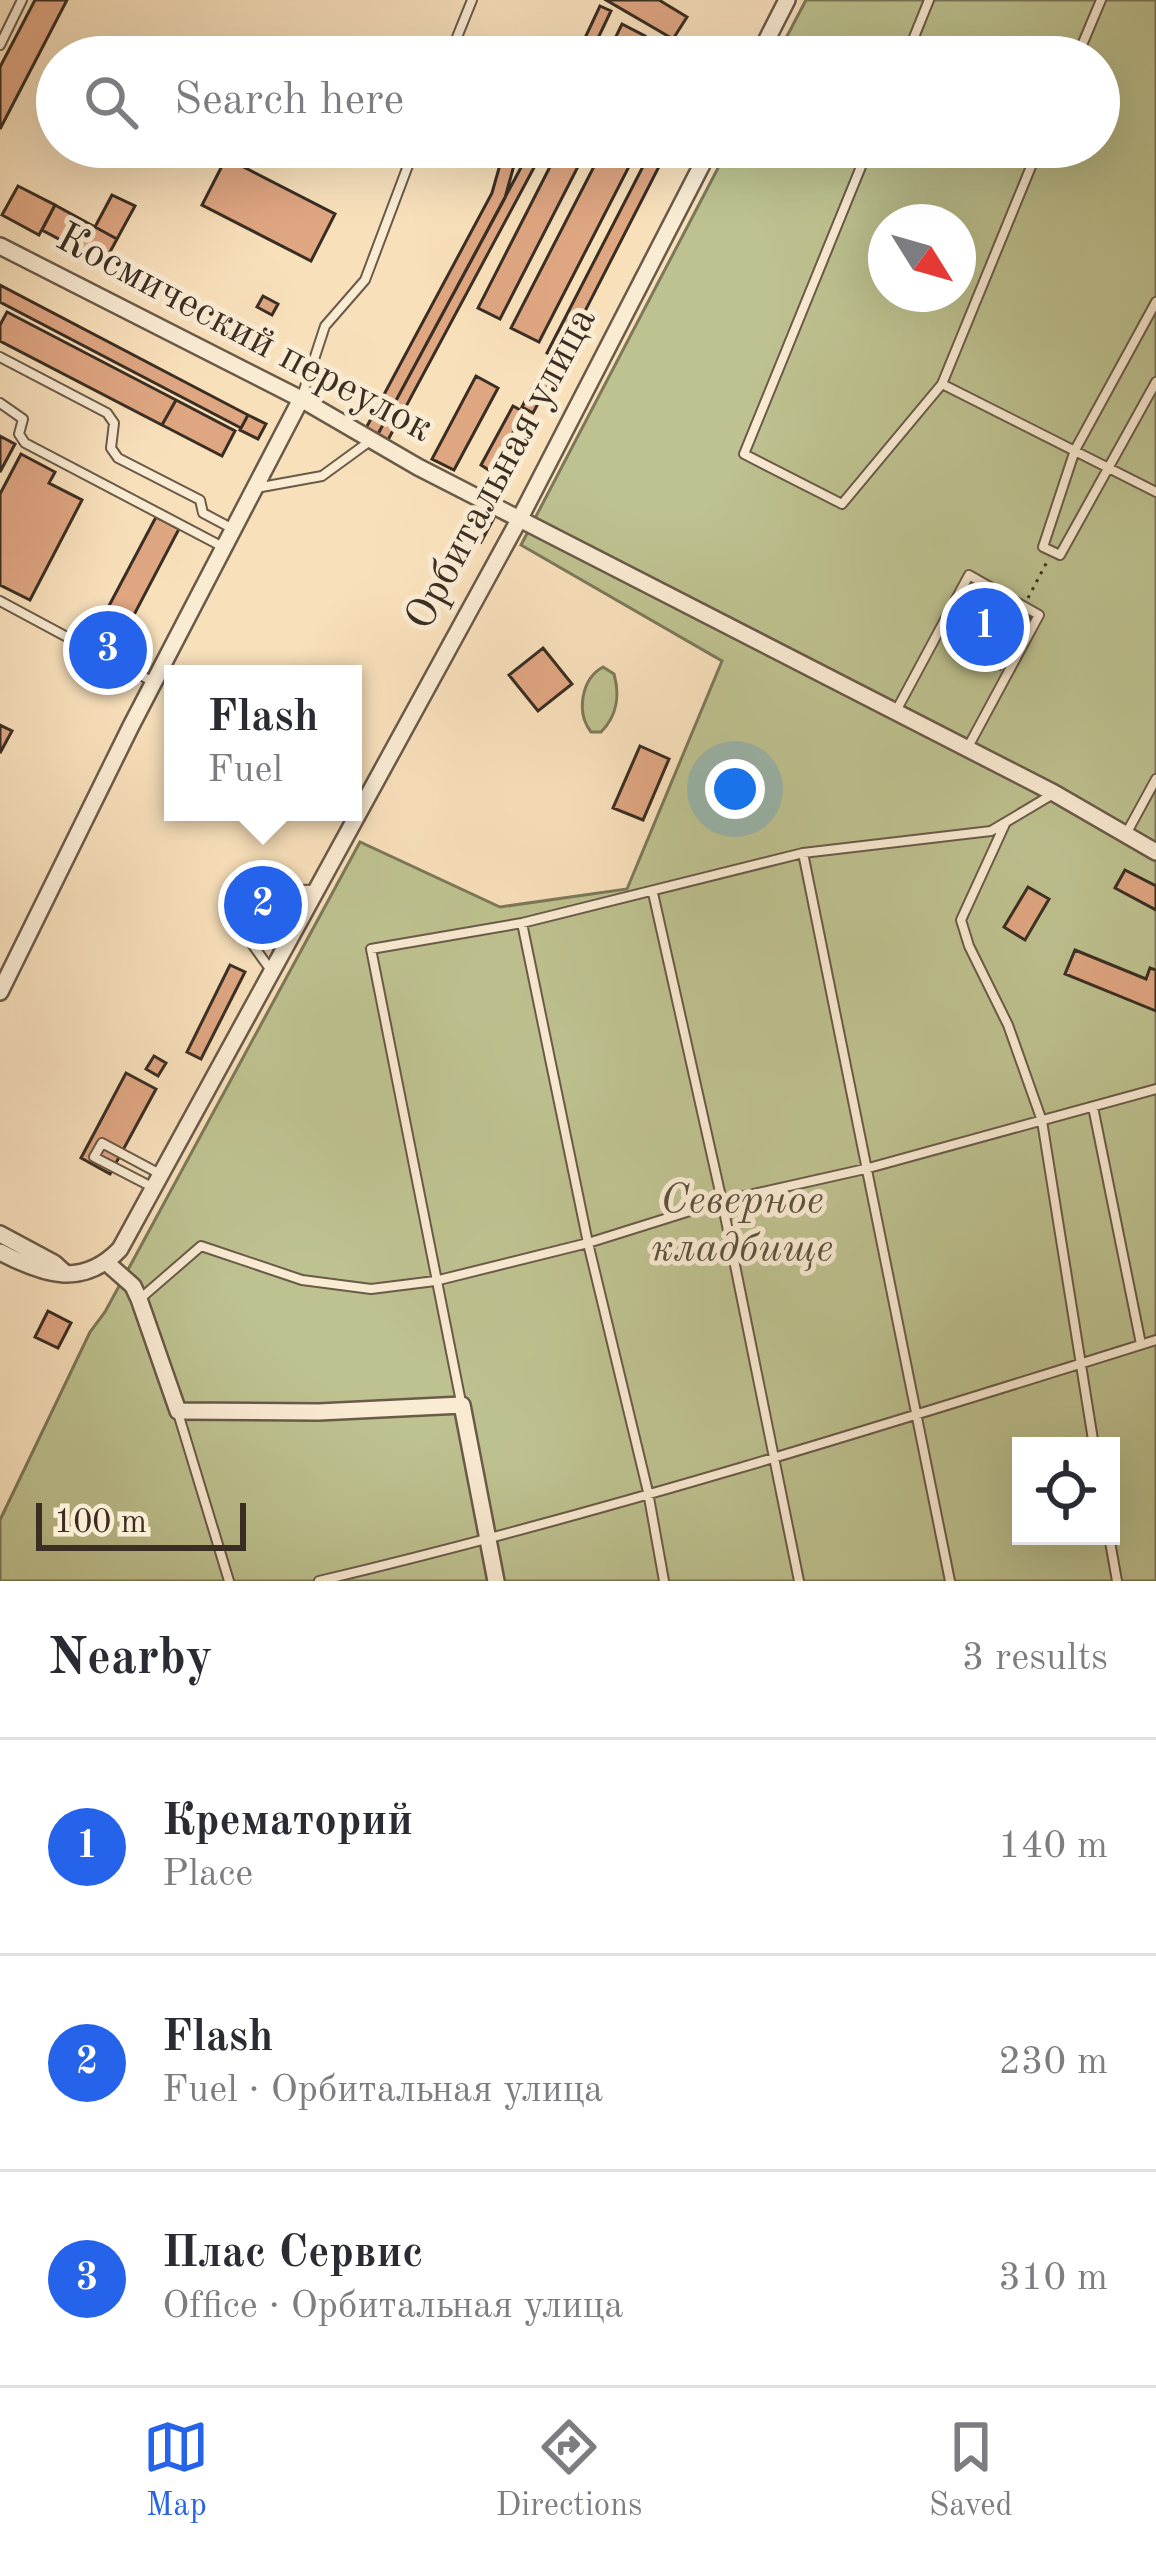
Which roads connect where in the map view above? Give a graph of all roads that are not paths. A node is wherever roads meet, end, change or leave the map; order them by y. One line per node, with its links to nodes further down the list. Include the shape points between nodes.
1 (22, 0): 10 (lane)
2 (472, 0): 6 (lane)
3 (787, 0): 7 (street)
4 (929, 0): 8 (lane)
5 (1101, 0): 9 (lane)
6 (457, 36)
7 (769, 36)
8 (914, 36)
9 (1086, 36)
10 (0, 45)
11 (407, 168): 20 (lane, via 365,280 326,326)
12 (700, 168): 27 (street, Орбитальная улица)
13 (860, 168): 19 (lane, via 744,454 842,504)
14 (1031, 168): 19 (lane)
15 (0, 246): 20 (street, Космический переулок)
16 (1156, 302): 23 (lane)
17 (0, 357): 28 (lane, via 107,413 118,458 200,500 203,513)
18 (1156, 382): 24 (lane)
19 (942, 384): 23 (lane)
20 (301, 399): 22 (street, Космический переулок); 25 (street)
21 (0, 403): 29 (lane, via 23,419 25,443)
22 (371, 440): 25 (lane, via 322,476); 27 (street, Космический переулок)
23 (1075, 450): 24 (lane); 24 (lane, via 1042,547 1060,555)
24 (1109, 467): 26 (lane)
25 (256, 488): 28 (street)
26 (1156, 492)
27 (520, 518): 34 (street, Космический переулок); 38 (street, Орбитальная улица)
28 (234, 530): 29 (street)
29 (225, 547): 33 (street)
30 (0, 601): 31 (lane)
31 (93, 651)
32 (116, 663): 33 (lane)
33 (154, 682): 50 (street)
34 (896, 711): 35 (street, Космический переулок); 35 (lane, via 969,575 1039,615)
35 (968, 748): 37 (street, Космический переулок)
36 (1156, 779): 41 (lane)
37 (1054, 793): 40 (lane); 41 (street, Космический переулок)
38 (362, 805)
39 (353, 821): 44 (street, Орбитальная улица)
40 (1005, 823): 43 (lane); 53 (lane, via 961,920)
41 (1126, 834): 42 (street, Космический переулок)
42 (1156, 852)
43 (803, 853): 46 (lane); 54 (lane)
44 (315, 890): 45 (lane); 49 (street, Орбитальная улица)
45 (259, 893)
46 (653, 893): 48 (lane); 56 (lane)
47 (251, 908): 49 (lane, via 240,927)
48 (522, 923): 58 (lane); 60 (lane, via 371,949)
49 (271, 970): 55 (street, Орбитальная улица)
50 (0, 992)
51 (1156, 1089): 52 (lane)
52 (1093, 1107): 53 (lane); 63 (lane)
53 (1042, 1121): 54 (lane); 64 (lane)
54 (865, 1169): 56 (lane); 67 (lane)
55 (157, 1181): 55 (lane, via 102,1144 94,1157); 59 (street, Орбитальная улица)
56 (722, 1201): 58 (lane); 69 (lane)
57 (1, 1236): 59 (street, via 65,1273)
58 (588, 1243): 60 (lane); 70 (lane)
59 (107, 1263): 61 (street)
60 (436, 1281): 61 (lane, via 371,1289 302,1280 201,1246); 65 (lane)
61 (140, 1299): 66 (street)
62 (1156, 1340): 63 (lane)
63 (1141, 1345): 64 (lane)
64 (1079, 1364): 67 (lane); 68 (lane)
65 (462, 1405): 66 (street); 71 (street)
66 (178, 1411): 73 (lane)
67 (914, 1414): 69 (lane); 78 (lane)
68 (1092, 1437)
69 (773, 1459): 70 (lane); 77 (lane)
70 (648, 1492): 71 (lane); 76 (lane)
71 (488, 1541): 74 (lane); 75 (street)
72 (1111, 1545): 79 (lane)
73 (229, 1581)
74 (319, 1581)
75 (496, 1581)
76 (664, 1581)
77 (799, 1581)
78 (950, 1581)
79 (1117, 1581)

